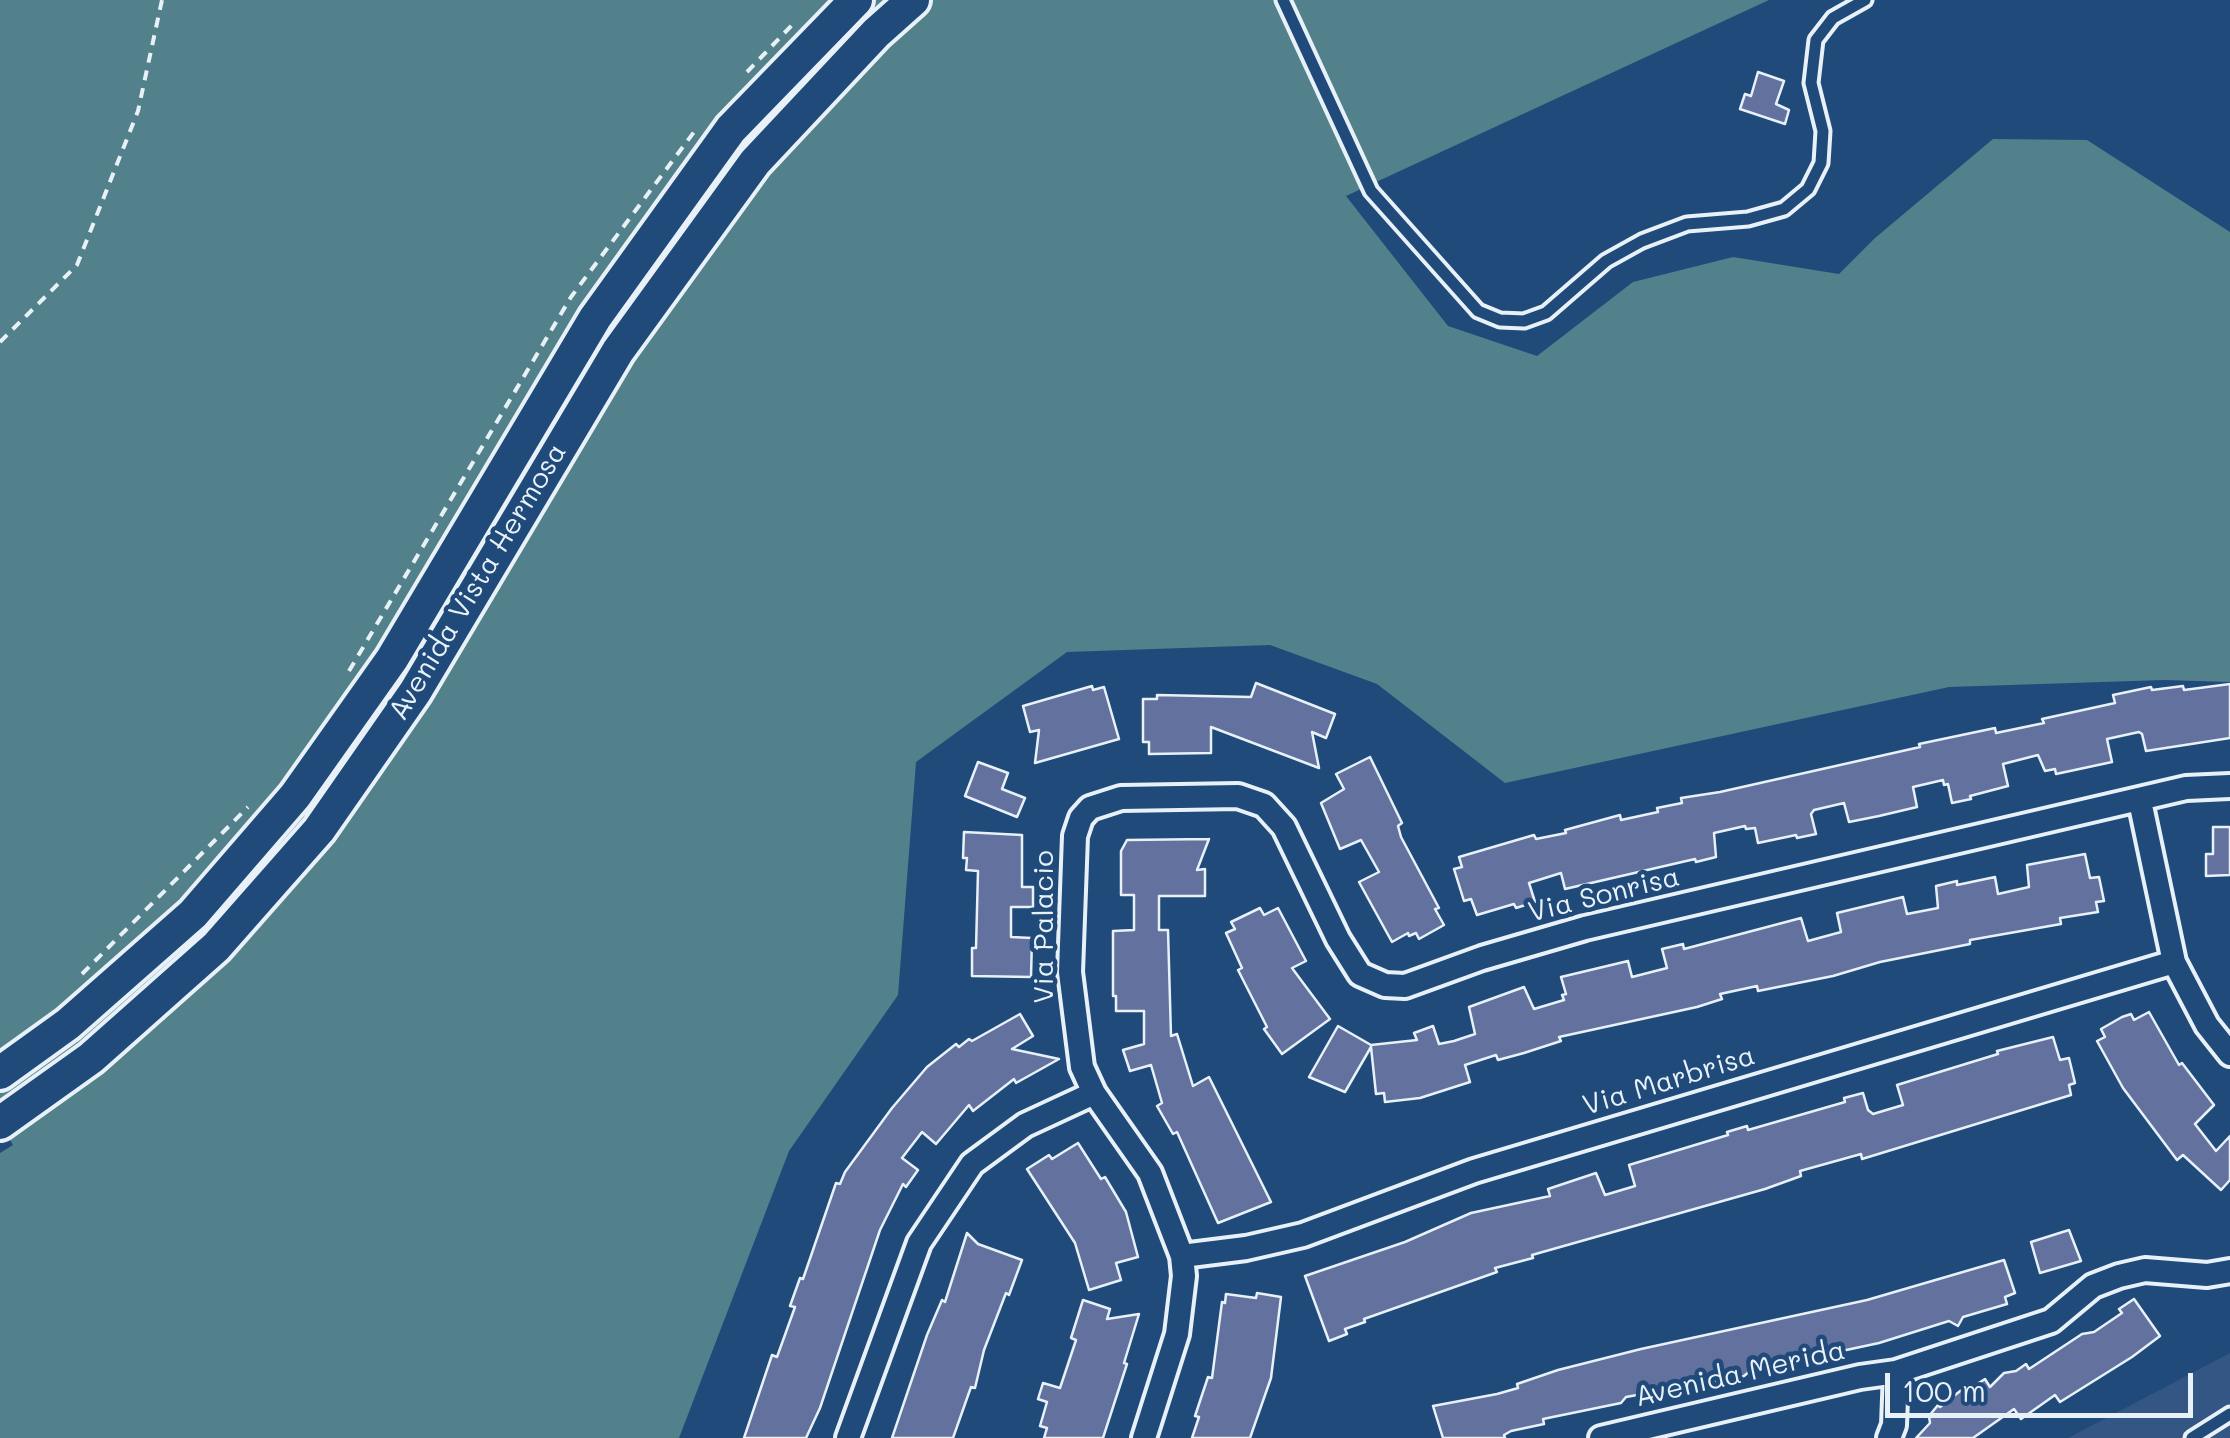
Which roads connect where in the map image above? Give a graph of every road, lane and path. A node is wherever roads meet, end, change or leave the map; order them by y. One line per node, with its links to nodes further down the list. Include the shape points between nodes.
1 (162, 0): 11 (path, via 138,111 76,265)
2 (856, 0): 8 (main road, Avenida Vista Hermosa)
3 (913, 0): 9 (main road, Avenida Vista Hermosa)
4 (1283, 0): 5 (lane, via 1371,191 1478,312 1524,321 1546,313 1606,261 1642,241 1687,224 1784,209 1808,188 1821,163 1823,131 1811,84 1816,40 1834,18)
5 (1865, 0)
6 (803, 14): 7 (path)
7 (748, 71)
8 (782, 76): 9 (lane); 20 (main road, Avenida Vista Hermosa, via 732,129 594,318 392,659 296,796 193,914 68,1024)
9 (810, 104): 22 (main road, Avenida Vista Hermosa, via 754,162 618,351 415,692 318,830 216,948 91,1058)
10 (708, 116): 12 (path, via 571,296)
11 (0, 342)
12 (348, 673)
13 (2230, 786): 14 (street, Via Sonrisa, via 2186,788)
14 (2140, 801): 16 (street, Via Sonrisa, via 1585,928 1405,986 1360,974 1284,827 1264,805 1238,796 1121,798); 17 (street)
15 (250, 805): 18 (path)
16 (1090, 808): 21 (street, Via Palacio, via 1075,836 1070,972 1082,1067)
17 (2174, 962): 19 (street); 23 (street, Via Marbrisa, via 1474,1171 1303,1235)
18 (71, 985)
19 (2230, 1054)
20 (0, 1073)
21 (1094, 1093): 23 (street, Via Palacio, via 1150,1174); 27 (street, via 1025,1125 972,1164 919,1242)
22 (0, 1123)
23 (1182, 1256): 28 (street, Via Palacio, via 1177,1334)
24 (2230, 1271): 25 (street, Avenida Merida, via 2120,1276 2093,1286 2051,1320)
25 (1896, 1372): 29 (street, Avenida Merida); 30 (street)
26 (2230, 1414): 31 (lane)
27 (848, 1438)
28 (1144, 1438)
29 (1601, 1438)
30 (1889, 1438)
31 (2192, 1438)

